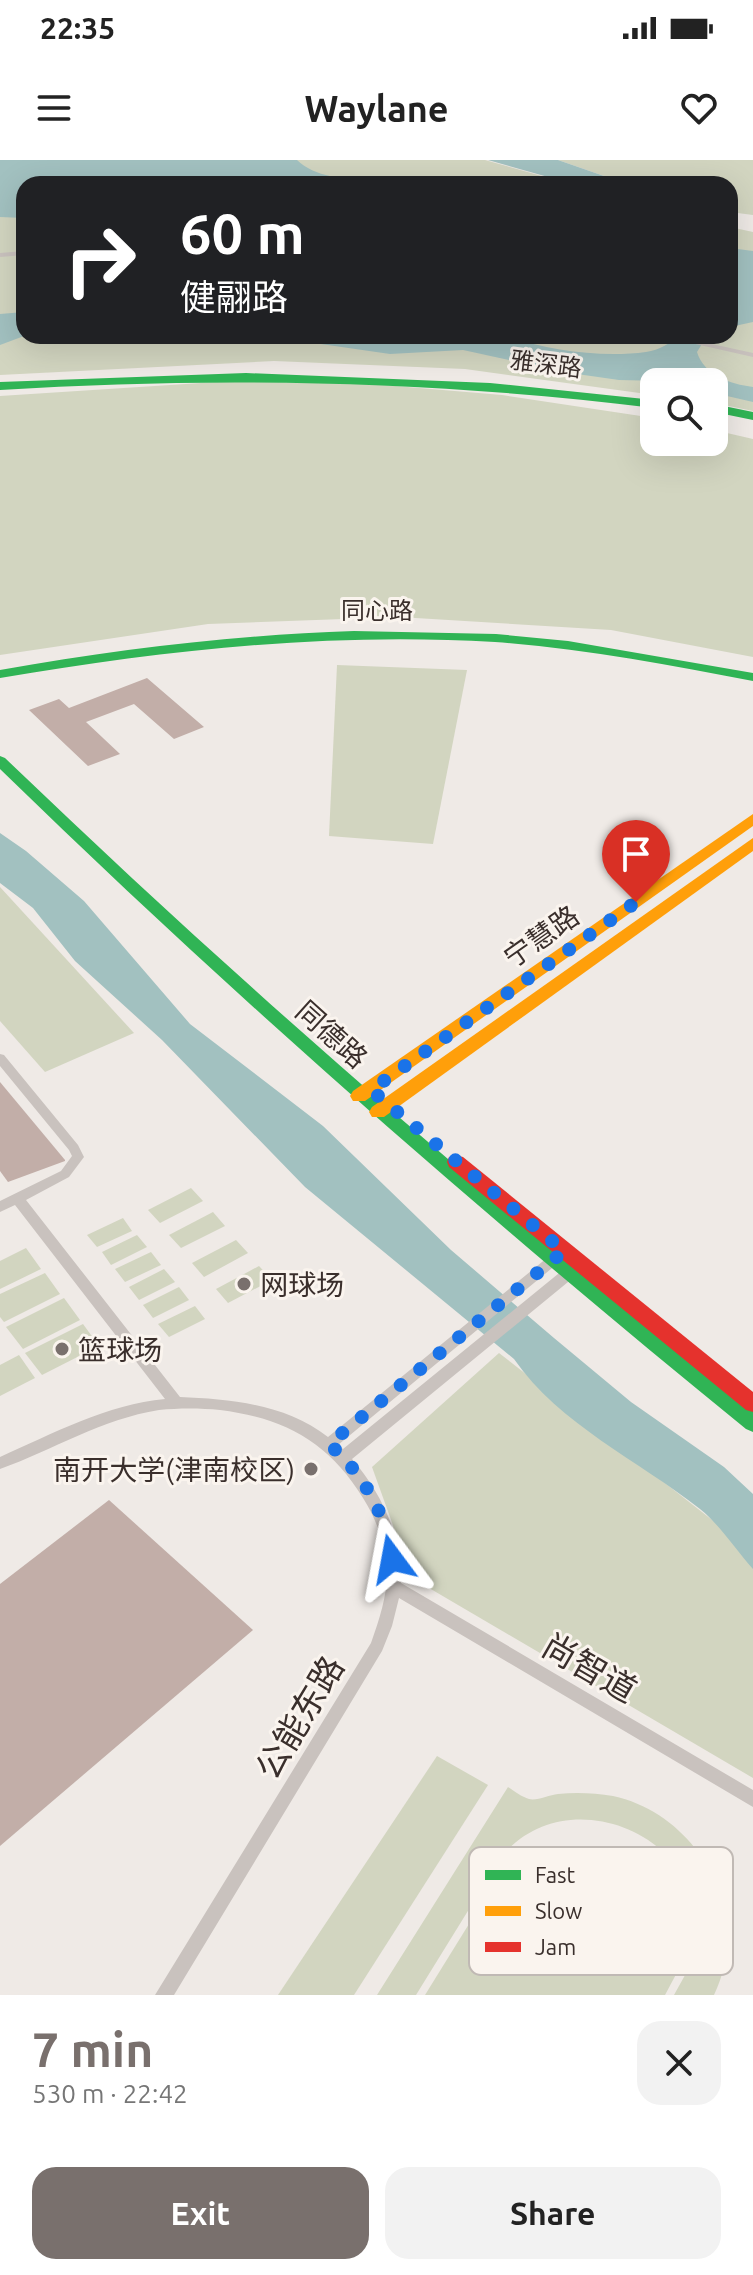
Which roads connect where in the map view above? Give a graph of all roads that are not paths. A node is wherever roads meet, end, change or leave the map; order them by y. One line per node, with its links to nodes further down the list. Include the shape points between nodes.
1 (699, 344): 2 (street)
2 (753, 355)
3 (0, 383): 4 (main road, 雅深路, via 175,369 349,368 459,374); 5 (main road, 雅深路, via 202,373 335,374 480,381)
4 (640, 396)
5 (640, 402)
6 (728, 414): 7 (main road)
7 (753, 419)
8 (0, 674): 9 (main road, 同心路, via 136,649 363,633 567,644)
9 (753, 677)
10 (0, 681): 11 (main road, 同心路, via 190,650 346,641 517,646)
11 (753, 683)
12 (0, 744): 17 (main road, 同德路)
13 (0, 761): 17 (main road, 同德路, via 138,894)
14 (753, 819): 17 (main road, 宁慧路)
15 (753, 843): 18 (main road, 宁慧路)
16 (0, 1058): 19 (street, via 78,1157 75,1166 56,1180)
17 (365, 1093): 18 (main road, 同德路)
18 (384, 1109): 21 (main road, 同德路)
19 (18, 1199): 20 (street); 23 (street)
20 (0, 1207)
21 (558, 1256): 22 (main road, 同德路); 26 (street)
22 (574, 1269): 24 (main road, 同德路); 25 (main road, 同德路); 27 (street)
23 (176, 1403): 26 (street, 公能东路, via 273,1414); 28 (street, 公能东路, via 80,1430)
24 (753, 1404)
25 (753, 1423)
26 (329, 1444): 27 (street, 公能东路)
27 (344, 1457): 29 (street, 公能东路, via 358,1472 388,1529)
28 (0, 1463)
29 (396, 1588): 30 (street, 尚智道); 31 (street, 公能东路, via 377,1646)
30 (753, 1799)
31 (164, 1995)

